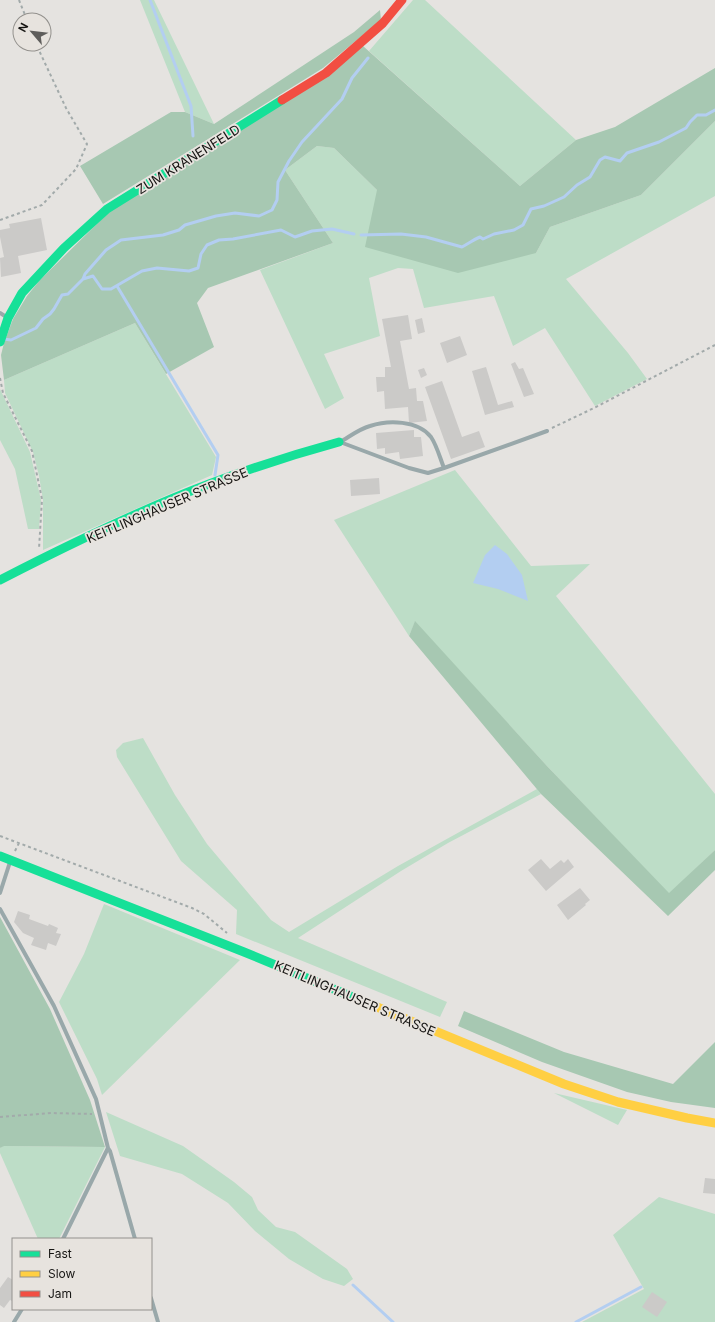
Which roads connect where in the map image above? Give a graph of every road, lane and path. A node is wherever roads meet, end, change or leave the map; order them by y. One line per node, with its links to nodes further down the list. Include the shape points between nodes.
1 (19, 0): 3 (path)
2 (402, 0): 6 (street, ZUM KRANENFELD, via 383,23 326,73 107,209 64,248)
3 (24, 12)
4 (40, 52): 5 (path, via 66,108 87,144 76,169 42,205)
5 (0, 220)
6 (4, 315): 7 (street, ZUM KRANENFELD, via 4,332)
7 (0, 342)
8 (715, 345): 10 (path)
9 (0, 378): 13 (path, via 3,393 32,451 42,499)
10 (547, 430): 12 (lane)
11 (339, 442): 12 (lane, via 428,473); 12 (lane, via 370,426 409,423 419,426 430,436); 13 (street, KEITLINGHAUSER STRASSE, via 301,452 215,482 131,517)
12 (444, 468)
13 (38, 561): 14 (street, KEITLINGHAUSER STRASSE)
14 (0, 580)
15 (0, 836): 20 (path, via 192,908 204,914)
16 (0, 856): 17 (street, KEITLINGHAUSER STRASSE)
17 (11, 860): 18 (lane); 23 (street, KEITLINGHAUSER STRASSE, via 244,952 564,1084 618,1102)
18 (0, 892)
19 (0, 909): 21 (lane, via 54,1006 96,1099)
20 (232, 937)
21 (100, 1114): 22 (path, via 50,1113); 24 (lane)
22 (0, 1117)
23 (715, 1123)
24 (108, 1148): 25 (lane); 26 (lane)
25 (63, 1238)
26 (135, 1238)
27 (152, 1301): 30 (lane)
28 (21, 1310): 29 (lane)
29 (14, 1322)
30 (158, 1322)

